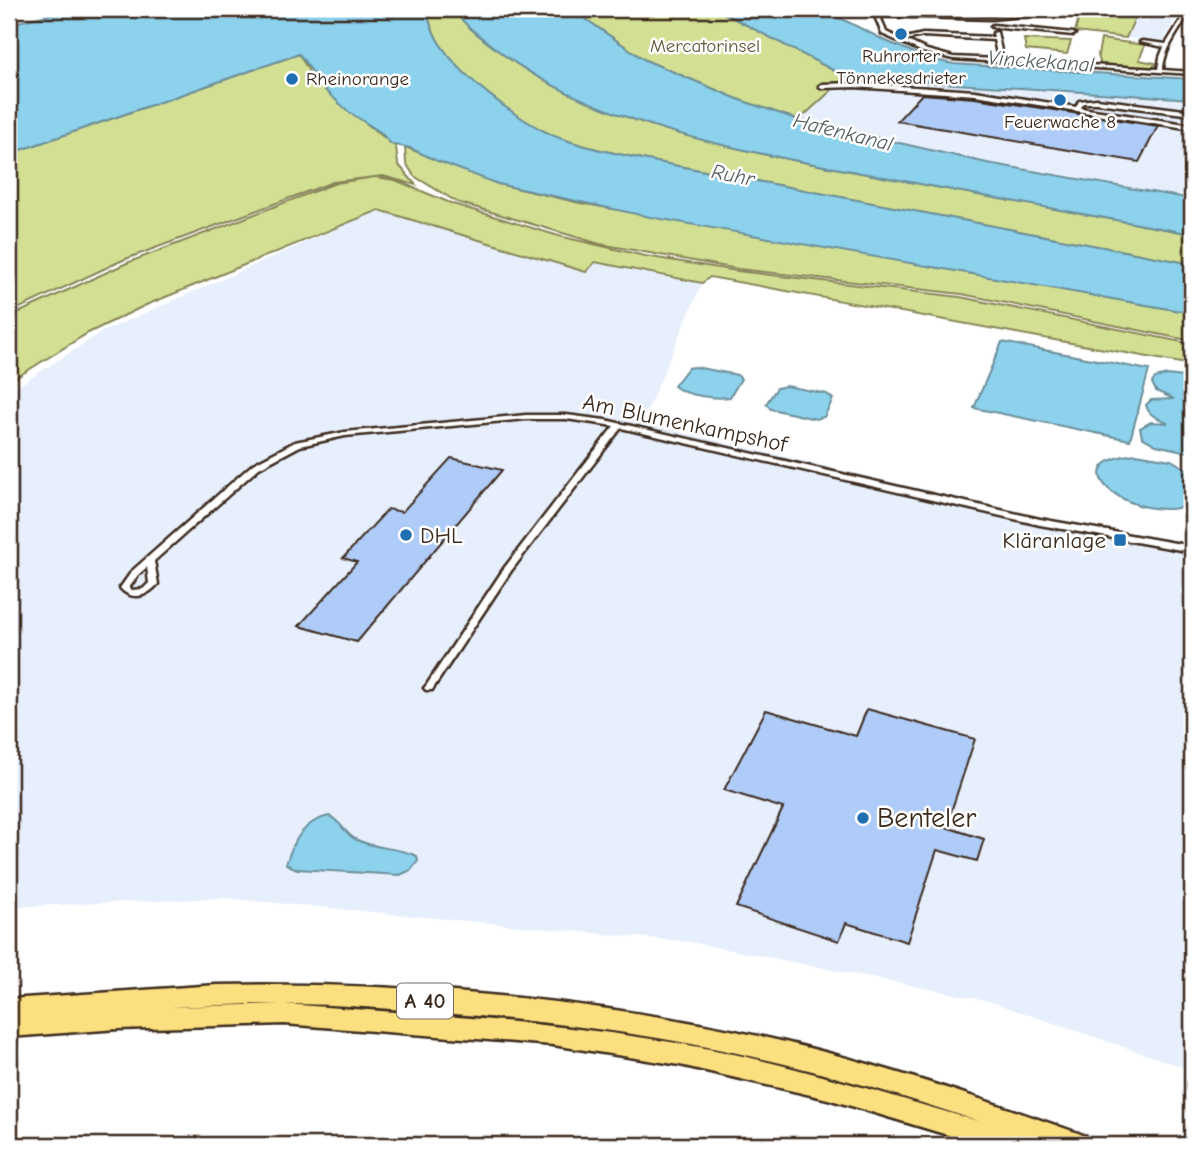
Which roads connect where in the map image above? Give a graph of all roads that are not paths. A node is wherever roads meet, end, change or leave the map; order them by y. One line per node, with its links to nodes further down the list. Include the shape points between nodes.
1 (864, 9): 5 (street)
2 (1009, 9): 6 (street)
3 (1083, 9): 6 (street)
4 (1186, 15): 13 (street)
5 (878, 16): 7 (street); 11 (street, via 884,33)
6 (1006, 17): 7 (street)
7 (991, 18): 8 (street)
8 (993, 26): 9 (street); 10 (street)
9 (1073, 34)
10 (997, 39): 11 (street, via 923,35); 14 (street)
11 (901, 40): 14 (street, via 943,56)
12 (1142, 43): 13 (street)
13 (1168, 46): 15 (street)
14 (1001, 62): 15 (street)
15 (1161, 72): 16 (street)
16 (1192, 73)
17 (822, 86): 18 (street, via 958,91)
18 (1078, 109): 19 (street, via 1081,103 1097,101); 20 (street)
19 (1192, 113)
20 (1192, 127)
21 (619, 425): 22 (street, Am Blumenkampshof, via 1048,524); 23 (street, Am Blumenkampshof, via 526,417 345,434 298,443 256,466); 24 (street, via 508,569)
22 (1192, 549)
23 (150, 561): 23 (street, Am Blumenkampshof, via 154,574 151,588 130,593 124,588 128,580)
24 (429, 688)
25 (9, 1009): 28 (highway, A 40, via 124,999 288,994 557,1012 687,1032 836,1066)
26 (9, 1027): 27 (highway, A 40, via 284,1014 553,1035 680,1054 828,1088)
27 (1019, 1145)
28 (1078, 1145)

